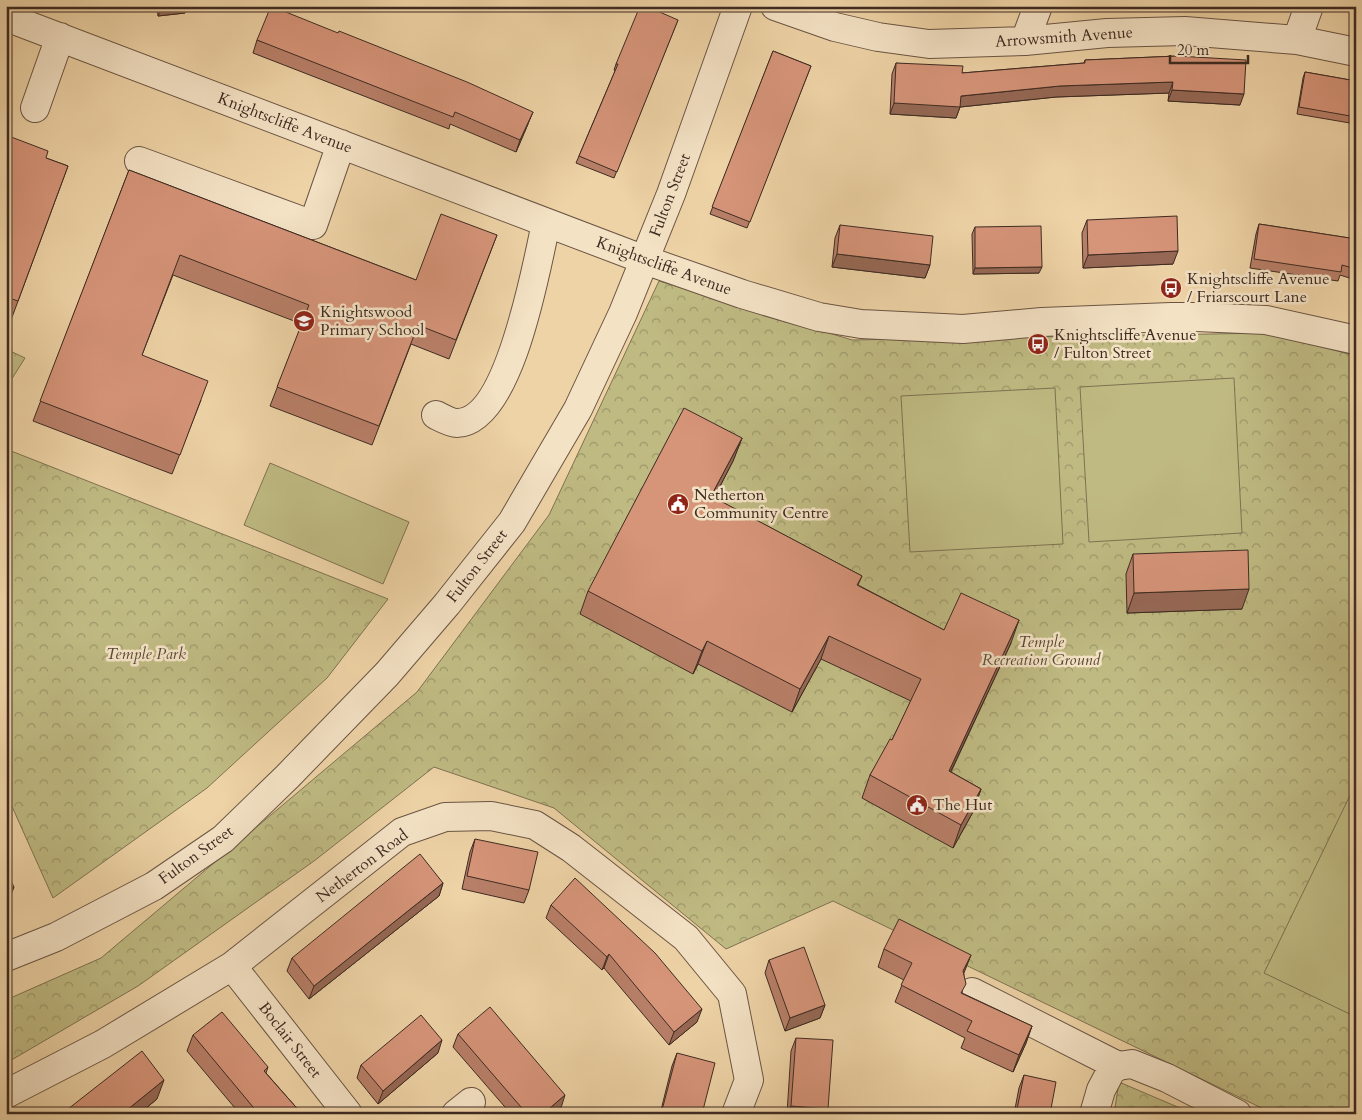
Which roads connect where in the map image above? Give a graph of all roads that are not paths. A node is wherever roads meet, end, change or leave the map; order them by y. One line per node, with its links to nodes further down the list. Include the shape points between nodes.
1 (12, 6): 6 (street)
2 (738, 6): 15 (street, Fulton Street)
3 (775, 6): 9 (street, Arrowsmith Avenue, via 835,27 878,37 929,44)
4 (1038, 6): 9 (street)
5 (1309, 6): 8 (street)
6 (6, 17): 7 (street, Knightscliffe Avenue)
7 (60, 37): 11 (street); 12 (street, Knightscliffe Avenue)
8 (1297, 40): 9 (street, Arrowsmith Avenue, via 1186,31 1107,33); 10 (street, Arrowsmith Avenue)
9 (1025, 41)
10 (1356, 52)
11 (35, 108)
12 (341, 144): 13 (street, via 313,225); 14 (street, Knightscliffe Avenue)
13 (139, 161)
14 (546, 223): 15 (street, Knightscliffe Avenue); 17 (street, via 521,329 500,385 471,420 456,423)
15 (645, 260): 16 (street, Knightscliffe Avenue, via 819,317 861,324 963,329 1042,322 1196,317 1266,320); 18 (street, Fulton Street, via 624,313 578,409 512,522 387,674 223,839 154,886 56,937)
16 (1356, 340)
17 (436, 415)
18 (6, 957)
19 (232, 966): 22 (street, Netherton Road, via 103,1044); 23 (street, Boclair Street); 24 (street, Netherton Road, via 402,832 445,817 492,816 535,825 571,848 686,938 732,994 750,1080)
20 (972, 992): 21 (street)
21 (1118, 1066): 25 (street, via 1111,1071 1101,1090); 26 (street, via 1132,1064 1167,1078)
22 (6, 1094)
23 (348, 1114)
24 (736, 1114)
25 (1094, 1114)
26 (1237, 1114)

